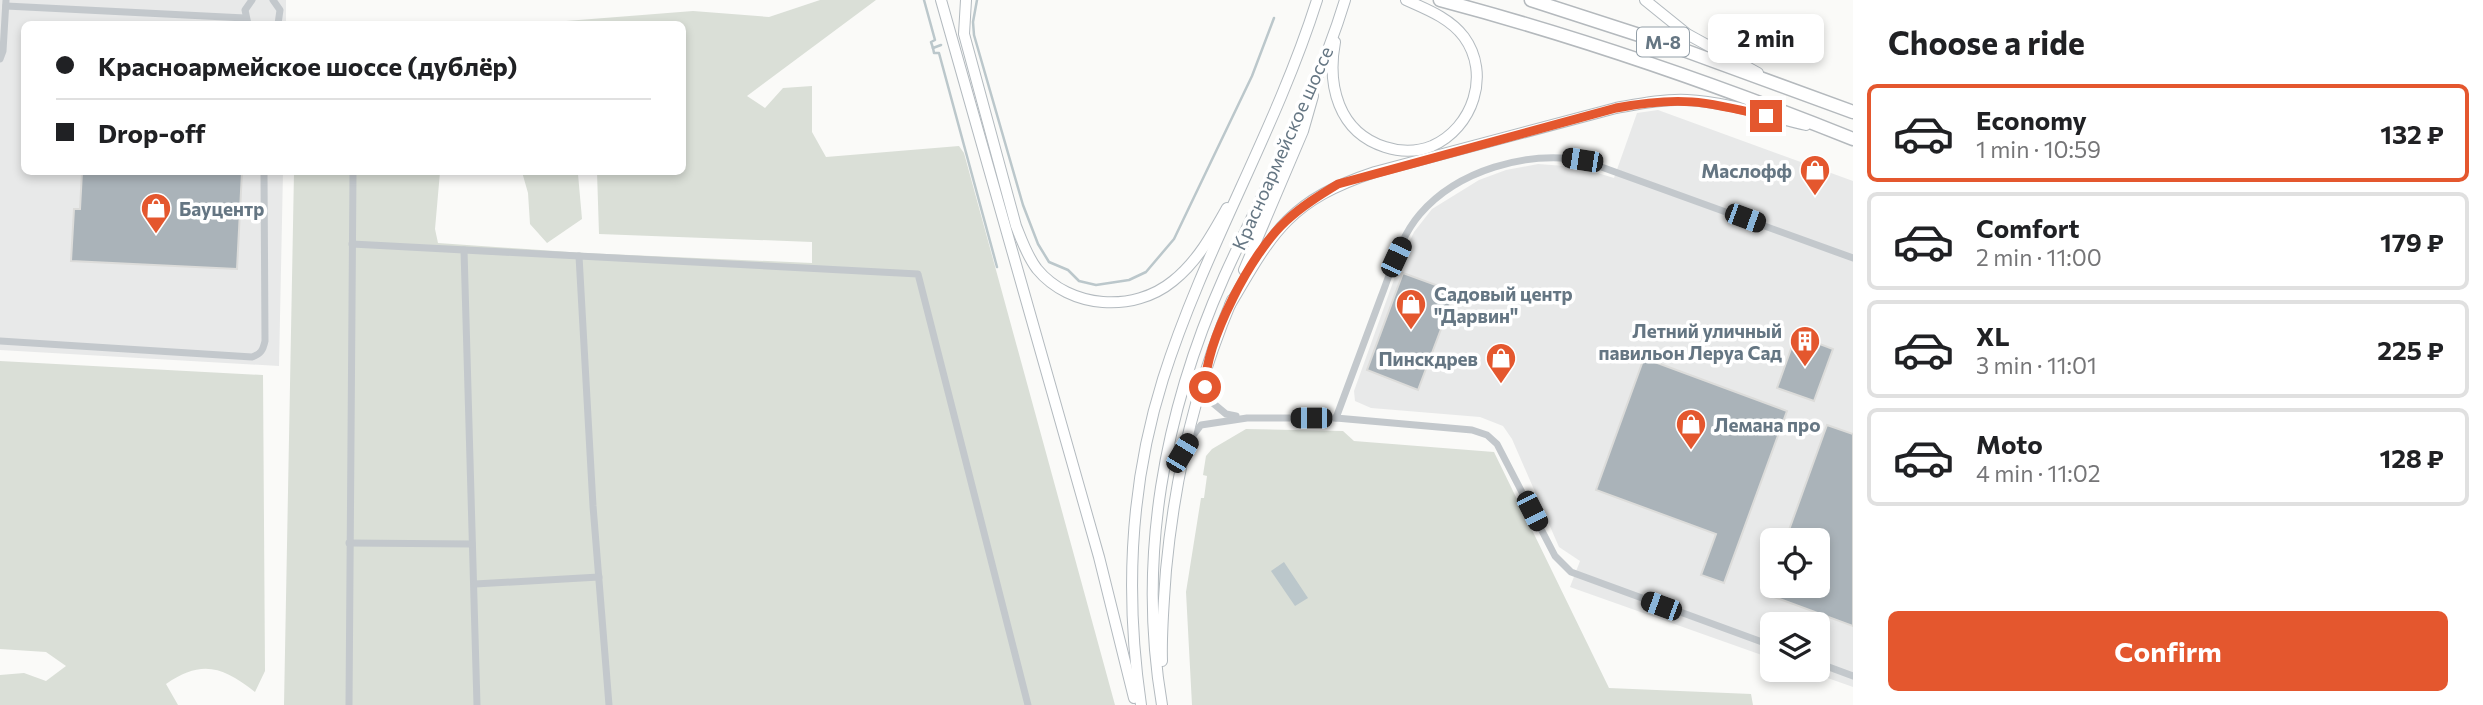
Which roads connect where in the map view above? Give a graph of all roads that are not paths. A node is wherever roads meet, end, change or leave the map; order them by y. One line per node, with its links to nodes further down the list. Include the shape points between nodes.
1 (252, 0): 12 (street)
2 (273, 0): 13 (street, via 280,10)
3 (941, 0): 43 (main road)
4 (966, 0): 19 (main road, via 964,34 1016,226 1038,270 1065,292 1085,300 1122,302 1163,288 1191,265)
5 (1406, 0): 11 (main road, via 1463,35 1477,67 1475,95 1463,121 1432,146 1412,151 1394,150 1362,136 1347,122 1337,103 1332,53)
6 (1440, 0): 18 (highway, М-8, via 1659,66)
7 (1531, 0): 16 (highway, М-8)
8 (1645, 0): 16 (main road, via 1687,34)
9 (6, 3): 12 (street); 15 (street)
10 (1316, 3): 19 (main road, Красноармейское шоссе)
11 (1342, 9): 14 (main road, Красноармейское шоссе)
12 (246, 21)
13 (278, 21)
14 (1326, 52): 26 (main road, via 1303,131); 44 (main road, Красноармейское шоссе, via 1198,342 1169,438 1152,583)
15 (0, 59)
16 (1793, 91): 17 (highway, М-8)
17 (1853, 112)
18 (1847, 136): 26 (main road, via 1717,104 1656,101 1375,172 1338,184 1284,222 1262,249)
19 (1254, 163): 43 (main road, Красноармейское шоссе, via 1180,330 1149,431 1139,484 1132,585)
20 (264, 175): 27 (street, via 265,341 258,355)
21 (353, 175): 22 (street)
22 (352, 244): 23 (street); 32 (street)
23 (464, 250): 24 (street); 33 (street)
24 (579, 256): 34 (street); 42 (street, via 918,274)
25 (1853, 258): 30 (street, via 1582,160 1563,157 1511,162 1460,183 1419,215 1396,257)
26 (1230, 305): 28 (main road)
27 (0, 341)
28 (1208, 361): 29 (street, via 1208,399 1226,415); 31 (main road)
29 (1247, 418): 30 (street); 31 (street, via 1201,425)
30 (1336, 418): 36 (street, via 1487,435 1497,444 1555,556 1571,572)
31 (1182, 453): 44 (main road, via 1164,598)
32 (349, 543): 33 (street); 39 (street)
33 (472, 544): 35 (street)
34 (599, 577): 35 (street); 41 (street)
35 (475, 584): 40 (street)
36 (1760, 641)
37 (1830, 667): 38 (street)
38 (1853, 676)
39 (349, 705)
40 (477, 705)
41 (609, 705)
42 (1028, 705)
43 (1138, 705)
44 (1163, 705)

